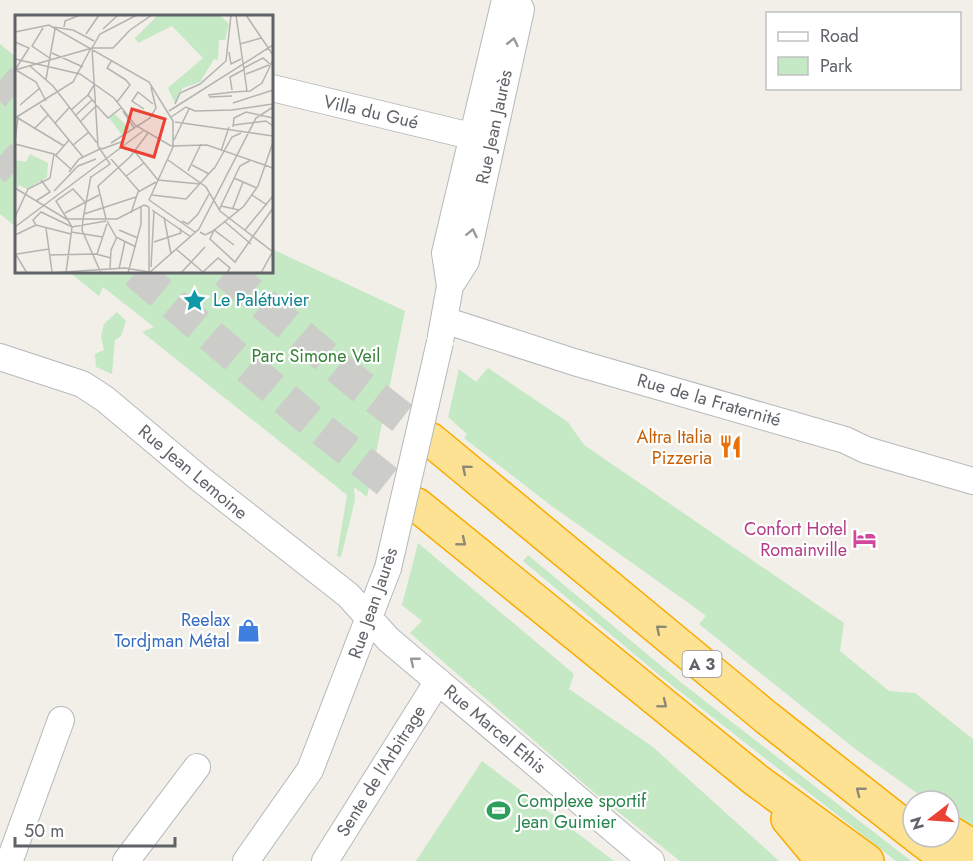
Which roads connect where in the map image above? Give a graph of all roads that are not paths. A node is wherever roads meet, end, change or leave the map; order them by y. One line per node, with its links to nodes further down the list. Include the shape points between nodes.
1 (505, 0): 4 (street, Rue Jean Jaurès)
2 (523, 0): 5 (street, Rue Jean Jaurès, one-way to 2, via 466,261)
3 (273, 88): 4 (street, Villa du Gué)
4 (471, 136): 5 (street, Rue Jean Jaurès, via 445,253)
5 (450, 286): 6 (street, Rue Jean Jaurès)
6 (442, 331): 9 (street, Rue de la Fraternité, via 574,362); 11 (street, Rue Jean Jaurès, bridge, via 388,568)
7 (0, 357): 11 (street, Rue Jean Lemoine, via 82,384 105,399 348,596)
8 (431, 440): 16 (highway, A 3, one-way to 8, via 767,718)
9 (973, 481)
10 (417, 505): 15 (highway, one-way to 15)
11 (368, 618): 12 (street, Rue Marcel Ethis, one-way to 11); 20 (street, Rue Jean Jaurès, via 310,770)
12 (438, 681): 21 (street, Sente de l'Arbitrage); 22 (street, Rue Marcel Ethis)
13 (62, 720): 18 (street)
14 (197, 767): 19 (street)
15 (756, 780): 23 (highway); 24 (highway)
16 (901, 822)
17 (935, 849): 25 (highway, A 3)
18 (11, 857)
19 (126, 861)
20 (246, 861)
21 (325, 861)
22 (651, 861)
23 (823, 861)
24 (867, 861)
25 (950, 861)

